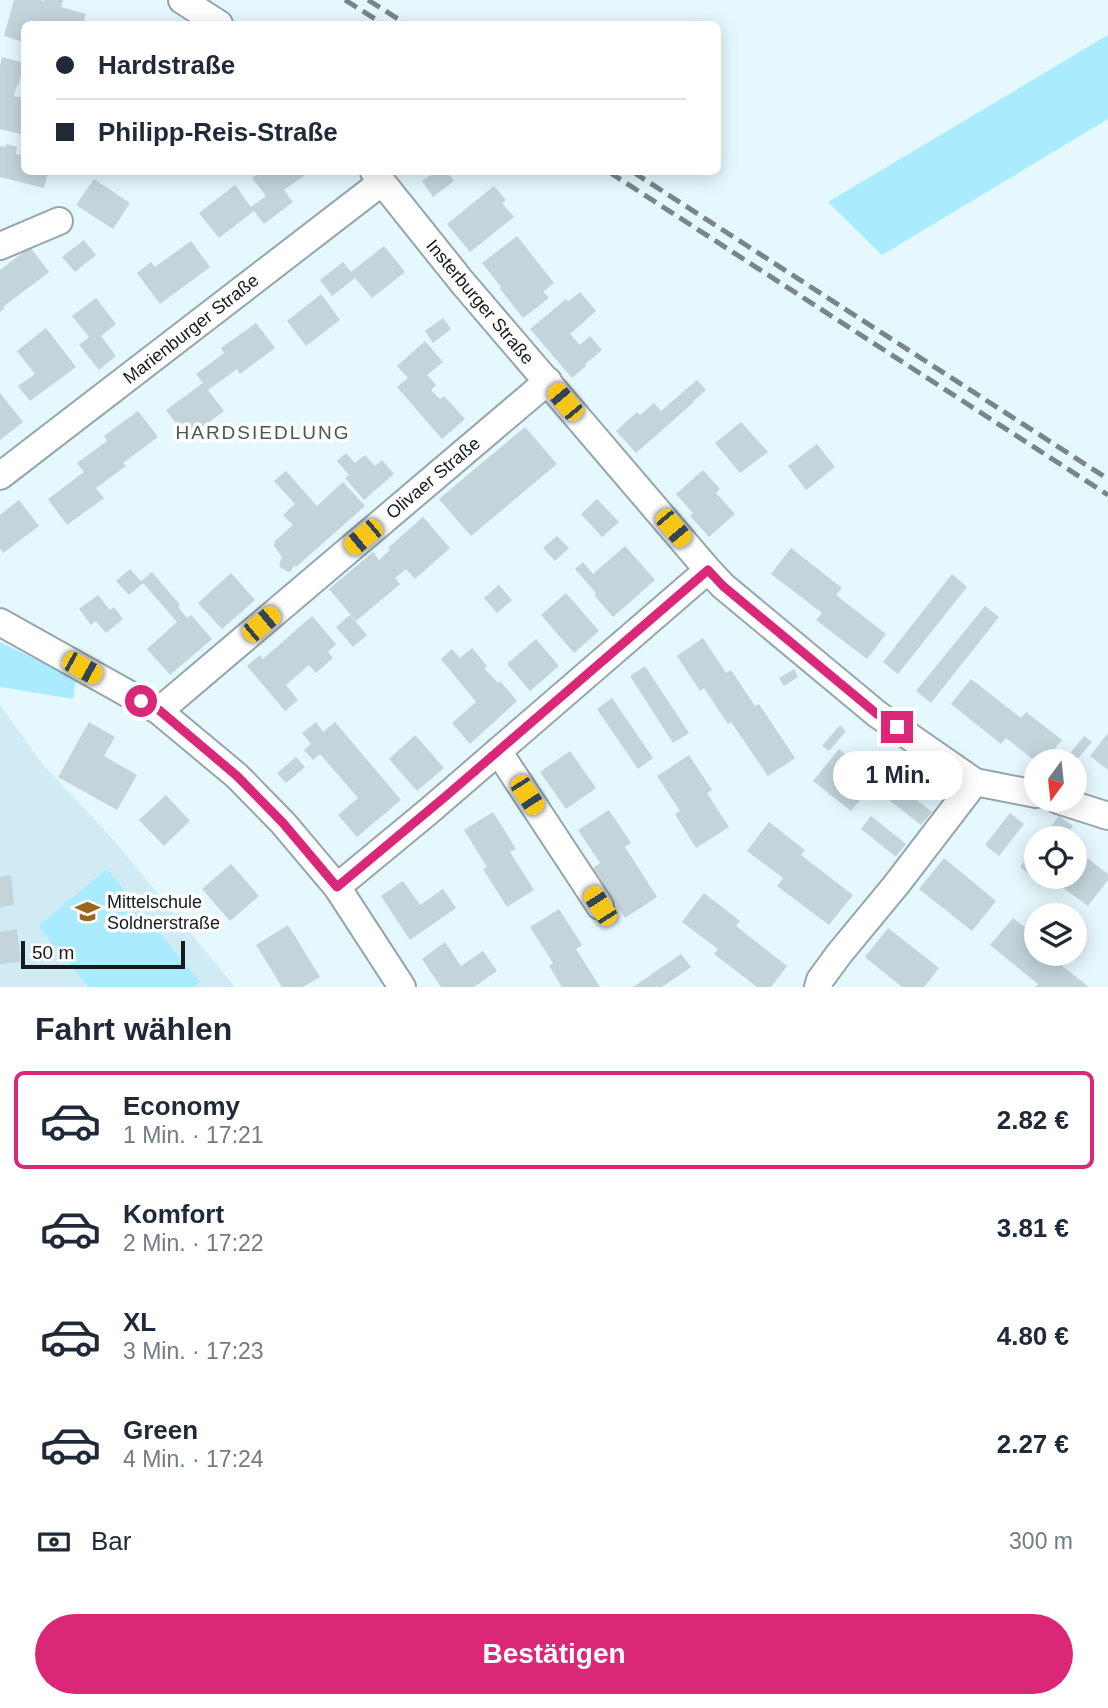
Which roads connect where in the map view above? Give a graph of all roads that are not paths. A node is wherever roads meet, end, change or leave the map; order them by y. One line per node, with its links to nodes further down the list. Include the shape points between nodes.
1 (182, 0): 2 (street)
2 (214, 21)
3 (378, 177): 6 (street, Insterburger Straße); 7 (street, Marienburger Straße)
4 (58, 221): 5 (street)
5 (0, 246)
6 (548, 381): 8 (street, Insterburger Straße); 10 (street, Olivaer Straße)
7 (0, 476)
8 (708, 570): 11 (street); 12 (street, Insterburger Straße, via 877,714)
9 (0, 622): 10 (street)
10 (159, 710): 16 (street, via 237,776)
11 (498, 751): 16 (street); 17 (street)
12 (975, 782): 13 (street); 19 (street)
13 (1024, 792)
14 (1087, 809): 15 (street)
15 (1108, 816)
16 (337, 887): 18 (street)
17 (600, 906)
18 (402, 987)
19 (818, 987)

